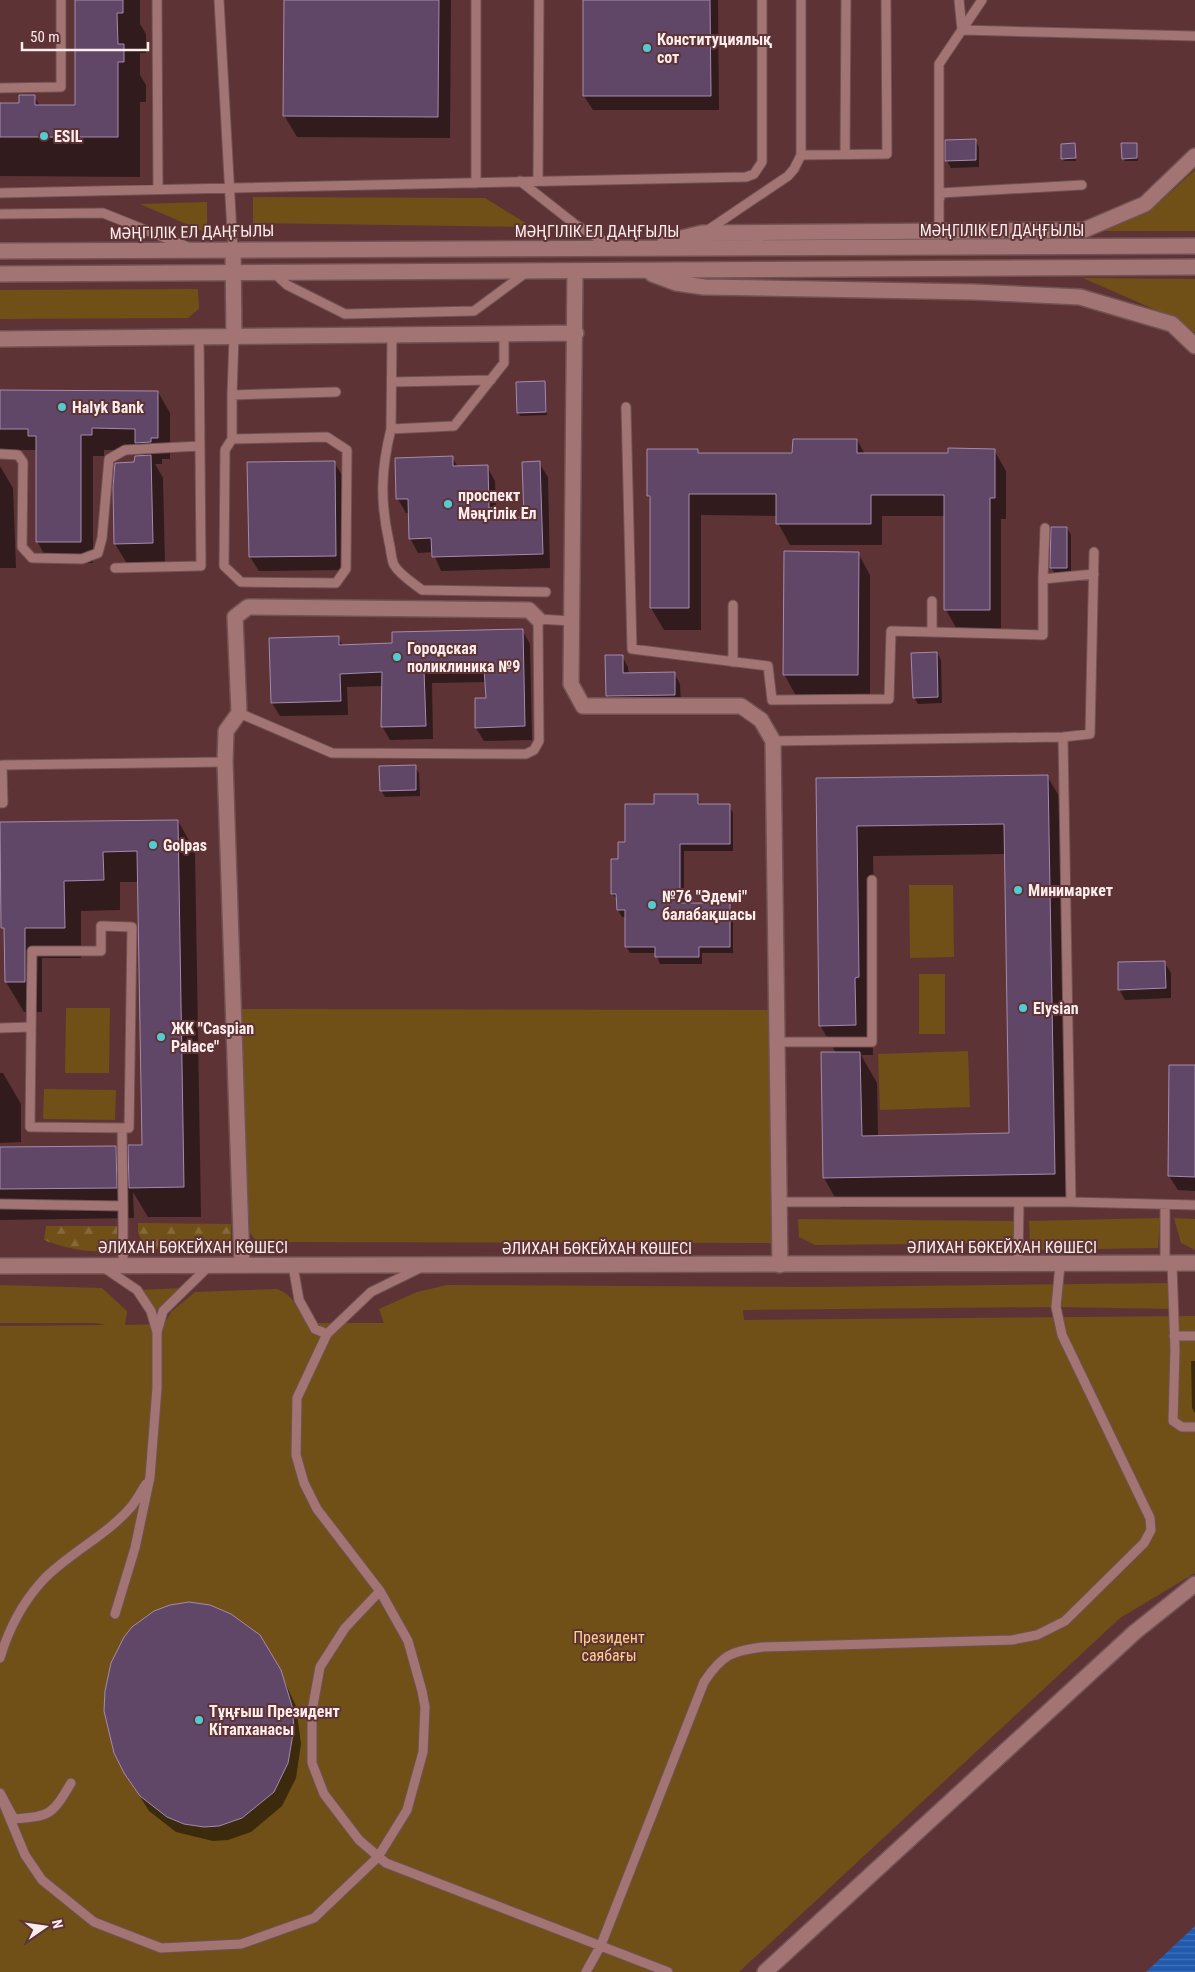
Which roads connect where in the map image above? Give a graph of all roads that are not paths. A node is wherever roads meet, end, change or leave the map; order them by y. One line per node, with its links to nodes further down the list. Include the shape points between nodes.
1 (62, 0): 14 (lane, via 61,87)
2 (156, 0): 23 (lane)
3 (219, 0): 22 (lane)
4 (476, 0): 20 (lane)
5 (538, 0): 18 (lane)
6 (762, 0): 18 (lane, via 762,162 754,174 746,177)
7 (801, 0): 16 (lane)
8 (846, 0): 15 (lane)
9 (886, 0): 15 (lane, via 887,154)
10 (959, 0): 12 (lane)
11 (982, 0): 12 (lane)
12 (962, 30): 13 (lane); 26 (lane, via 939,64)
13 (1195, 36)
14 (0, 88)
15 (845, 154): 16 (lane)
16 (801, 155): 27 (lane, via 788,176)
17 (1195, 156): 26 (street, via 1145,204 1084,230)
18 (538, 181): 19 (lane)
19 (520, 182): 20 (lane); 30 (lane, via 576,225)
20 (476, 183): 22 (lane)
21 (1082, 186): 26 (lane, via 940,193)
22 (229, 188): 23 (lane); 32 (lane)
23 (158, 190): 24 (lane)
24 (0, 192)
25 (0, 214): 31 (lane, via 102,213)
26 (939, 231): 27 (street)
27 (702, 233): 29 (street)
28 (1195, 246): 29 (street, МӘҢГІЛІК ЕЛ ДАҢҒЫЛЫ)
29 (643, 248): 30 (street, МӘҢГІЛІК ЕЛ ДАҢҒЫЛЫ)
30 (617, 249): 32 (street, МӘҢГІЛІК ЕЛ ДАҢҒЫЛЫ)
31 (197, 250): 32 (street, МӘҢГІЛІК ЕЛ ДАҢҒЫЛЫ); 33 (street, МӘҢГІЛІК ЕЛ ДАҢҒЫЛЫ)
32 (233, 250): 39 (street)
33 (0, 251)
34 (1195, 267): 35 (street)
35 (643, 270): 37 (street); 47 (street, via 676,283 704,287 1080,297 1172,324)
36 (528, 271): 37 (street); 38 (street); 38 (lane, via 474,311 345,314 288,285)
37 (575, 271): 41 (street)
38 (273, 272): 39 (street)
39 (233, 273): 40 (street); 45 (street)
40 (0, 274)
41 (576, 333): 42 (street); 66 (street)
42 (504, 334): 43 (street); 48 (lane, via 504,363)
43 (392, 335): 45 (street); 49 (lane)
44 (199, 336): 45 (street); 46 (street); 55 (lane)
45 (234, 336): 51 (lane)
46 (0, 339)
47 (1195, 346)
48 (491, 380): 49 (lane); 53 (lane, via 454,426)
49 (392, 382): 53 (lane)
50 (336, 392): 51 (lane)
51 (232, 394): 54 (lane)
52 (626, 407): 68 (lane, via 632,650)
53 (392, 429): 62 (lane, via 383,460 384,513 394,564 407,578 422,590)
54 (232, 439): 54 (lane, via 225,450 224,566 241,582 336,583 346,569 347,450 327,437)
55 (200, 446): 56 (lane, via 125,450 109,458 98,553 82,559 32,558 22,547 23,462 18,455); 59 (lane, via 201,566)
56 (0, 454)
57 (1045, 528): 61 (lane)
58 (1094, 552): 60 (lane)
59 (115, 568)
60 (1094, 574): 61 (lane); 70 (lane, via 1090,734)
61 (1043, 579): 67 (lane, via 1043,635)
62 (546, 592)
63 (932, 601): 67 (lane)
64 (733, 605): 68 (lane)
65 (538, 619): 66 (lane); 69 (street, via 529,610 248,607 235,617); 69 (lane, via 540,740 534,750 526,754 332,754)
66 (572, 621): 71 (street, via 571,684 583,706 741,706 761,720)
67 (932, 632): 68 (lane, via 891,631 889,699 772,700 768,666)
68 (733, 662)
69 (238, 713): 72 (street, via 226,731)
70 (1063, 737): 71 (lane); 81 (lane)
71 (774, 741): 77 (street)
72 (224, 762): 73 (lane, via 2,765 3,803); 92 (street)
73 (0, 803)
74 (872, 880): 77 (lane, via 872,1042)
75 (31, 1027): 76 (lane); 78 (lane, via 30,1127); 78 (lane, via 32,950 101,951 101,926 132,927 129,1128)
76 (0, 1028)
77 (777, 1042): 79 (street)
78 (122, 1128): 85 (lane)
79 (779, 1202): 80 (lane); 93 (street)
80 (1020, 1202): 81 (lane); 90 (lane)
81 (1071, 1202): 83 (lane)
82 (0, 1204): 85 (lane)
83 (1165, 1205): 84 (lane); 91 (lane)
84 (1195, 1205)
85 (123, 1206): 88 (lane)
86 (1195, 1263): 91 (street, ӘЛИХАН БӨКЕЙХАН КӨШЕСІ)
87 (99, 1264): 88 (street, ӘЛИХАН БӨКЕЙХАН КӨШЕСІ); 95 (street, ӘЛИХАН БӨКЕЙХАН КӨШЕСІ); 98 (lane, via 137,1290 151,1311)
88 (123, 1264): 89 (street, ӘЛИХАН БӨКЕЙХАН КӨШЕСІ)
89 (211, 1264): 92 (street, ӘЛИХАН БӨКЕЙХАН КӨШЕСІ); 98 (lane, via 163,1310)
90 (1018, 1264): 93 (street, ӘЛИХАН БӨКЕЙХАН КӨШЕСІ); 94 (street, ӘЛИХАН БӨКЕЙХАН КӨШЕСІ)
91 (1168, 1264): 94 (street, ӘЛИХАН БӨКЕЙХАН КӨШЕСІ); 100 (lane)
92 (242, 1265): 96 (street, ӘЛИХАН БӨКЕЙХАН КӨШЕСІ)
93 (780, 1265): 97 (street, ӘЛИХАН БӨКЕЙХАН КӨШЕСІ)
94 (1060, 1265): 112 (lane, via 1056,1307 1062,1335 1150,1518 1151,1530 1144,1543 1065,1621 1037,1635 1012,1640 763,1647 728,1654 716,1664 704,1682)
95 (0, 1266)
96 (293, 1266): 97 (street, ӘЛИХАН БӨКЕЙХАН КӨШЕСІ); 99 (lane, via 299,1300 315,1329)
97 (423, 1266): 99 (lane, via 371,1292)
98 (157, 1332): 103 (lane, via 157,1388)
99 (326, 1334): 105 (lane, via 297,1398 296,1455 304,1483 317,1509)
100 (1174, 1336): 101 (lane); 102 (lane, via 1173,1421 1182,1427)
101 (1195, 1336)
102 (1195, 1427)
103 (150, 1477): 106 (lane); 107 (lane, via 132,1506 45,1578 6,1636)
104 (1195, 1584): 115 (street, via 1135,1632)
105 (380, 1590): 111 (lane, via 408,1641 425,1714 423,1752 407,1810); 111 (lane, via 345,1628 320,1667 312,1710 312,1763 324,1794 359,1840)
106 (115, 1614)
107 (0, 1658)
108 (71, 1783): 110 (lane, via 55,1810 40,1817 14,1819)
109 (0, 1792): 110 (lane)
110 (3, 1802): 111 (lane, via 25,1855 42,1880 94,1922 161,1948 241,1944 314,1918)
111 (378, 1858): 112 (lane)
112 (601, 1945): 113 (lane); 114 (lane)
113 (586, 1972)
114 (668, 1972)
115 (765, 1972)

